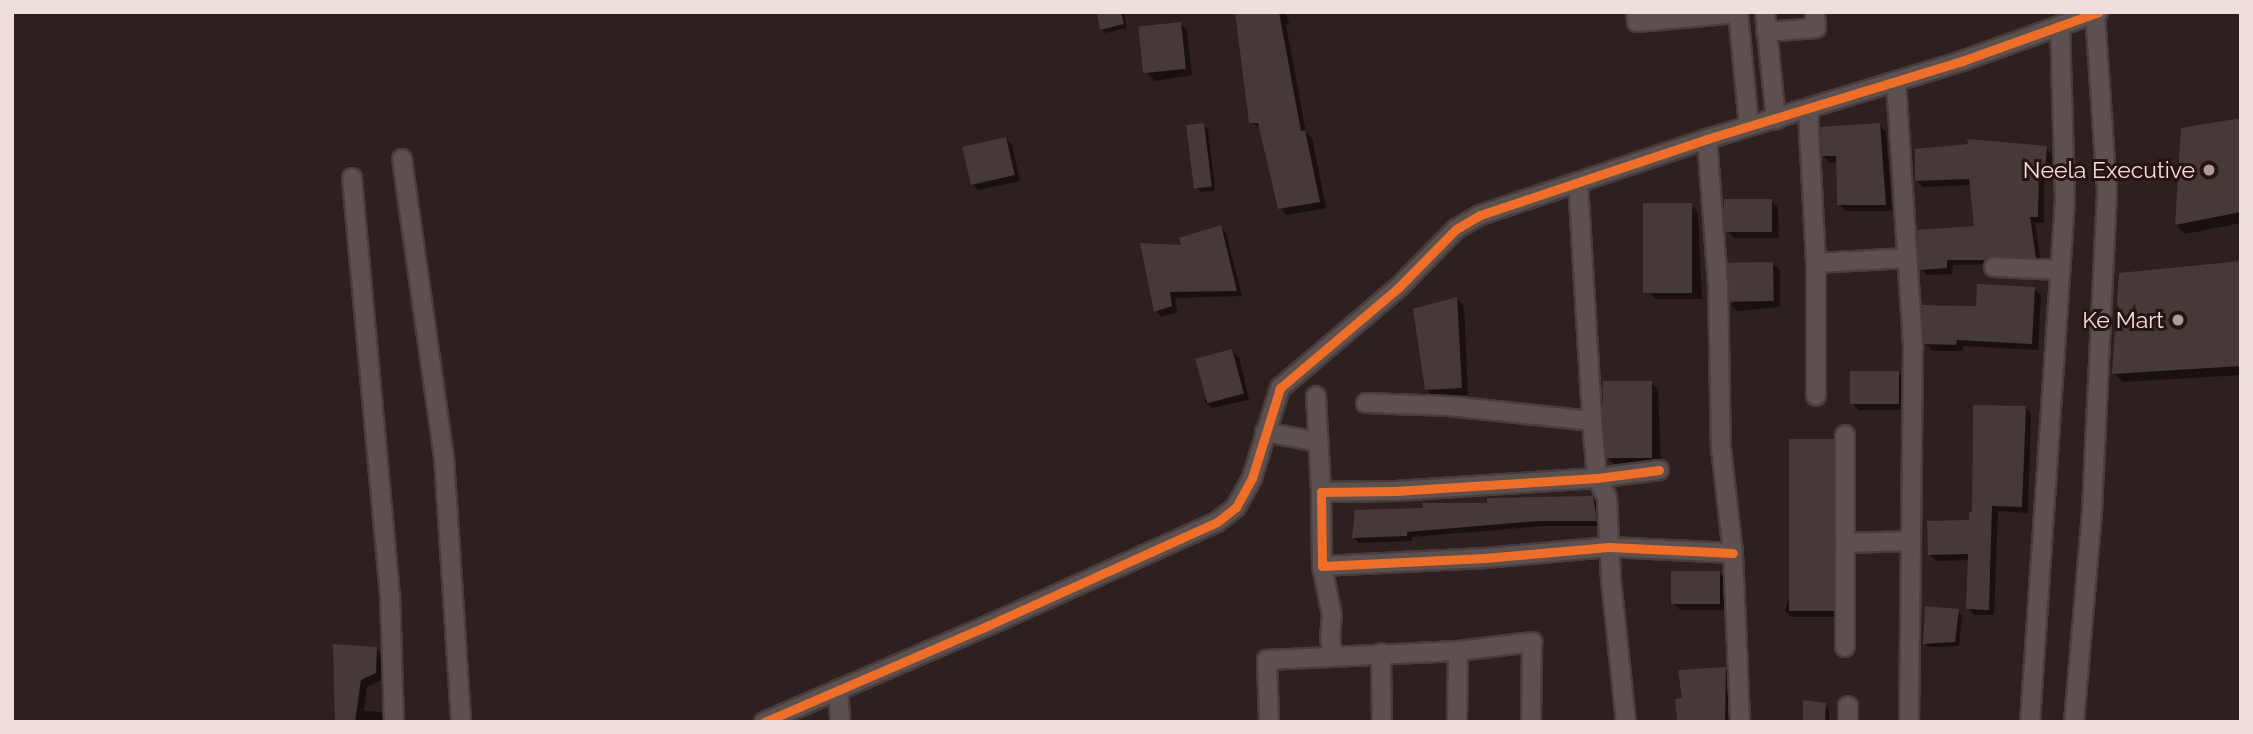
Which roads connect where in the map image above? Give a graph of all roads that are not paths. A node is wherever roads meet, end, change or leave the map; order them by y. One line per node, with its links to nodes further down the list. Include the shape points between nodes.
1 (1636, 12): 4 (street, via 1637,22)
2 (1765, 12): 7 (street)
3 (1815, 12): 7 (street, via 1816,28)
4 (1738, 13): 11 (street)
5 (2097, 13): 6 (street); 52 (street, via 2106,217 2092,510)
6 (2060, 25): 8 (street); 19 (street, via 2065,201)
7 (1766, 32): 10 (street)
8 (1896, 82): 9 (street); 16 (street)
9 (1808, 110): 10 (street); 17 (street)
10 (1776, 119): 11 (street)
11 (1749, 126): 12 (street)
12 (1707, 139): 15 (street); 33 (street, via 1718,284 1721,448)
13 (402, 159): 41 (street, via 444,457)
14 (352, 178): 40 (street, via 390,595)
15 (1578, 182): 23 (street); 24 (street, via 1480,215 1457,229 1398,288 1280,388)
16 (1908, 258): 17 (street); 30 (street, via 1913,348)
17 (1816, 263): 21 (street)
18 (1994, 267): 19 (street)
19 (2060, 270): 51 (street)
20 (1317, 396): 26 (street)
21 (1816, 396)
22 (1366, 403): 23 (street, via 1449,406)
23 (1592, 421): 28 (street)
24 (1265, 432): 26 (street); 39 (street, via 1252,478 1236,507 1217,522)
25 (1845, 435): 31 (street)
26 (1318, 442): 29 (street)
27 (1659, 470): 28 (street)
28 (1597, 478): 29 (street); 32 (street, via 1607,498)
29 (1321, 492): 34 (street)
30 (1911, 541): 31 (street); 50 (street)
31 (1845, 543): 35 (street)
32 (1609, 547): 33 (street); 34 (street); 48 (street)
33 (1733, 553): 49 (street)
34 (1322, 566): 38 (street, via 1332,615 1329,638)
35 (1845, 647)
36 (1458, 651): 37 (street); 46 (street); 47 (street, via 1532,642)
37 (1381, 653): 38 (street); 45 (street)
38 (1333, 655): 44 (street, via 1267,660)
39 (838, 690): 42 (street); 43 (street)
40 (394, 722)
41 (461, 722)
42 (764, 722)
43 (840, 722)
44 (1269, 722)
45 (1382, 722)
46 (1457, 722)
47 (1531, 722)
48 (1626, 722)
49 (1740, 722)
50 (1909, 722)
51 (2030, 722)
52 (2074, 722)

